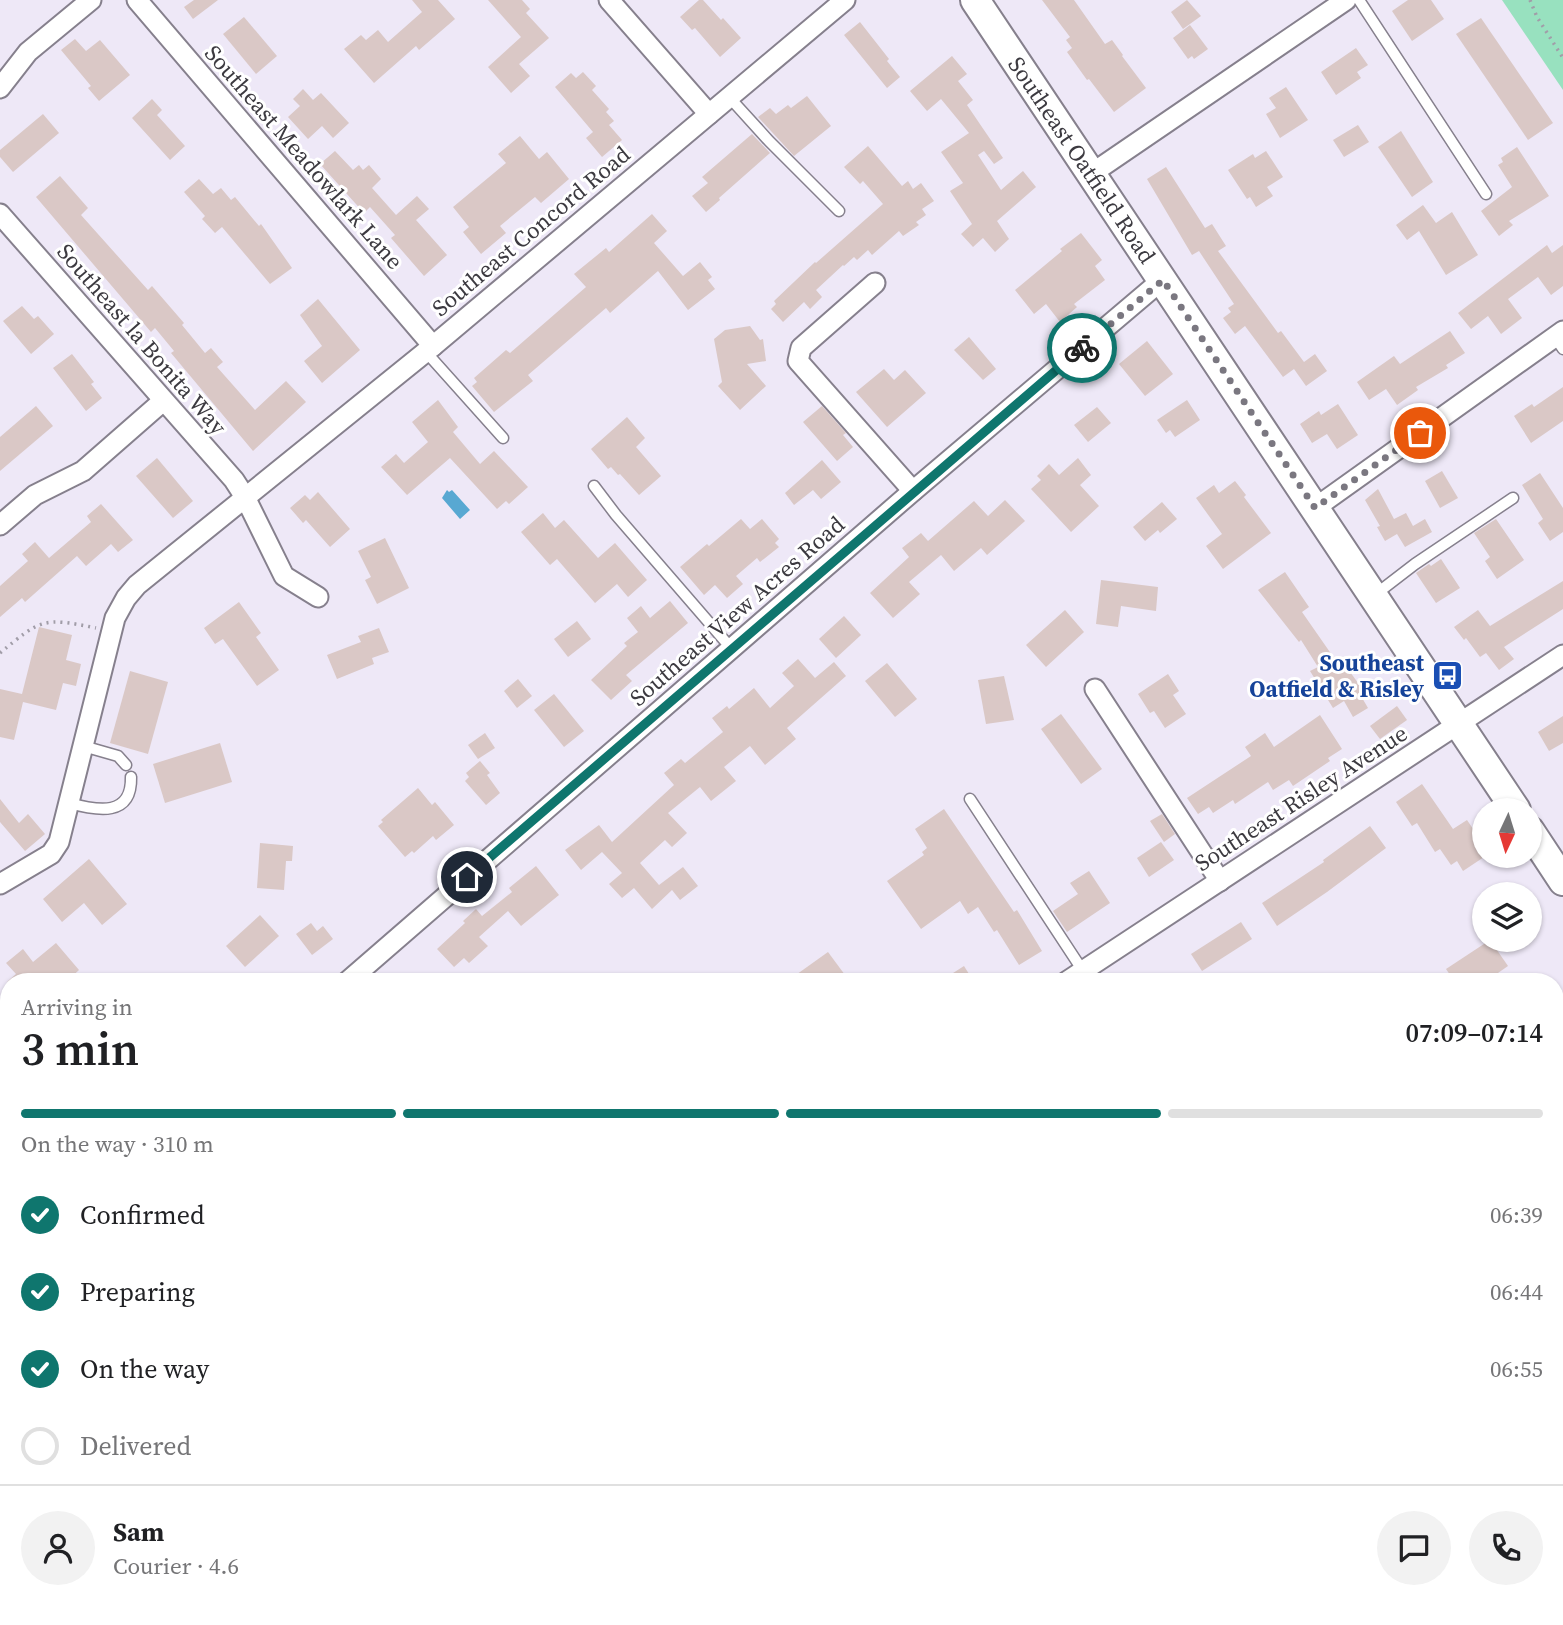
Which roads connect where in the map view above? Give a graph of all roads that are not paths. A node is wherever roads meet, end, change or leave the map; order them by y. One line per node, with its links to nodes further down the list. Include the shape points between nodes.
1 (91, 0): 8 (street, via 28,52)
2 (137, 0): 18 (street, Southeast Meadowlark Lane)
3 (609, 0): 10 (street)
4 (845, 0): 9 (street, Southeast Concord Road)
5 (975, 0): 11 (main road, Southeast Oatfield Road)
6 (1346, 0): 11 (street)
7 (1359, 0): 12 (lane)
8 (0, 88)
9 (729, 97): 10 (street, Southeast Concord Road); 13 (lane)
10 (709, 114): 18 (street, Southeast Concord Road)
11 (1091, 174): 15 (main road, Southeast Oatfield Road)
12 (1486, 194)
13 (839, 211)
14 (0, 214): 19 (street, Southeast la Bonita Way)
15 (1163, 280): 22 (street, Southeast View Acres Road); 25 (main road, Southeast Oatfield Road)
16 (876, 283): 22 (street, via 801,348 798,361)
17 (1560, 339): 25 (street)
18 (429, 349): 20 (lane); 23 (street, Southeast Concord Road)
19 (163, 401): 23 (street, Southeast la Bonita Way); 26 (street, via 83,471 35,495)
20 (503, 438)
21 (594, 486): 29 (lane)
22 (913, 491): 29 (street, Southeast View Acres Road)
23 (245, 497): 28 (street, Southeast la Bonita Way, via 284,576); 33 (street, Southeast Concord Road, via 137,585 120,608)
24 (1513, 498): 27 (lane)
25 (1315, 508): 27 (main road, Southeast Oatfield Road)
26 (0, 525)
27 (1373, 596): 32 (main road, Southeast Oatfield Road)
28 (318, 597)
29 (731, 648): 44 (street, Southeast View Acres Road)
30 (1563, 655): 32 (street, Southeast Risley Avenue)
31 (1095, 688): 40 (street)
32 (1458, 724): 36 (main road, Southeast Oatfield Road); 40 (street, Southeast Risley Avenue)
33 (83, 746): 34 (lane, via 118,756); 38 (street, Southeast Concord Road)
34 (126, 765)
35 (131, 777): 38 (lane, via 123,804 93,810)
36 (1508, 798)
37 (970, 799): 43 (lane)
38 (69, 803): 42 (street, Southeast Concord Road, via 51,855)
39 (1542, 849): 41 (main road)
40 (1220, 881): 43 (street, Southeast Risley Avenue)
41 (1563, 881)
42 (0, 884)
43 (1083, 971): 45 (street, Southeast Risley Avenue)
44 (357, 973)
45 (1080, 973)

